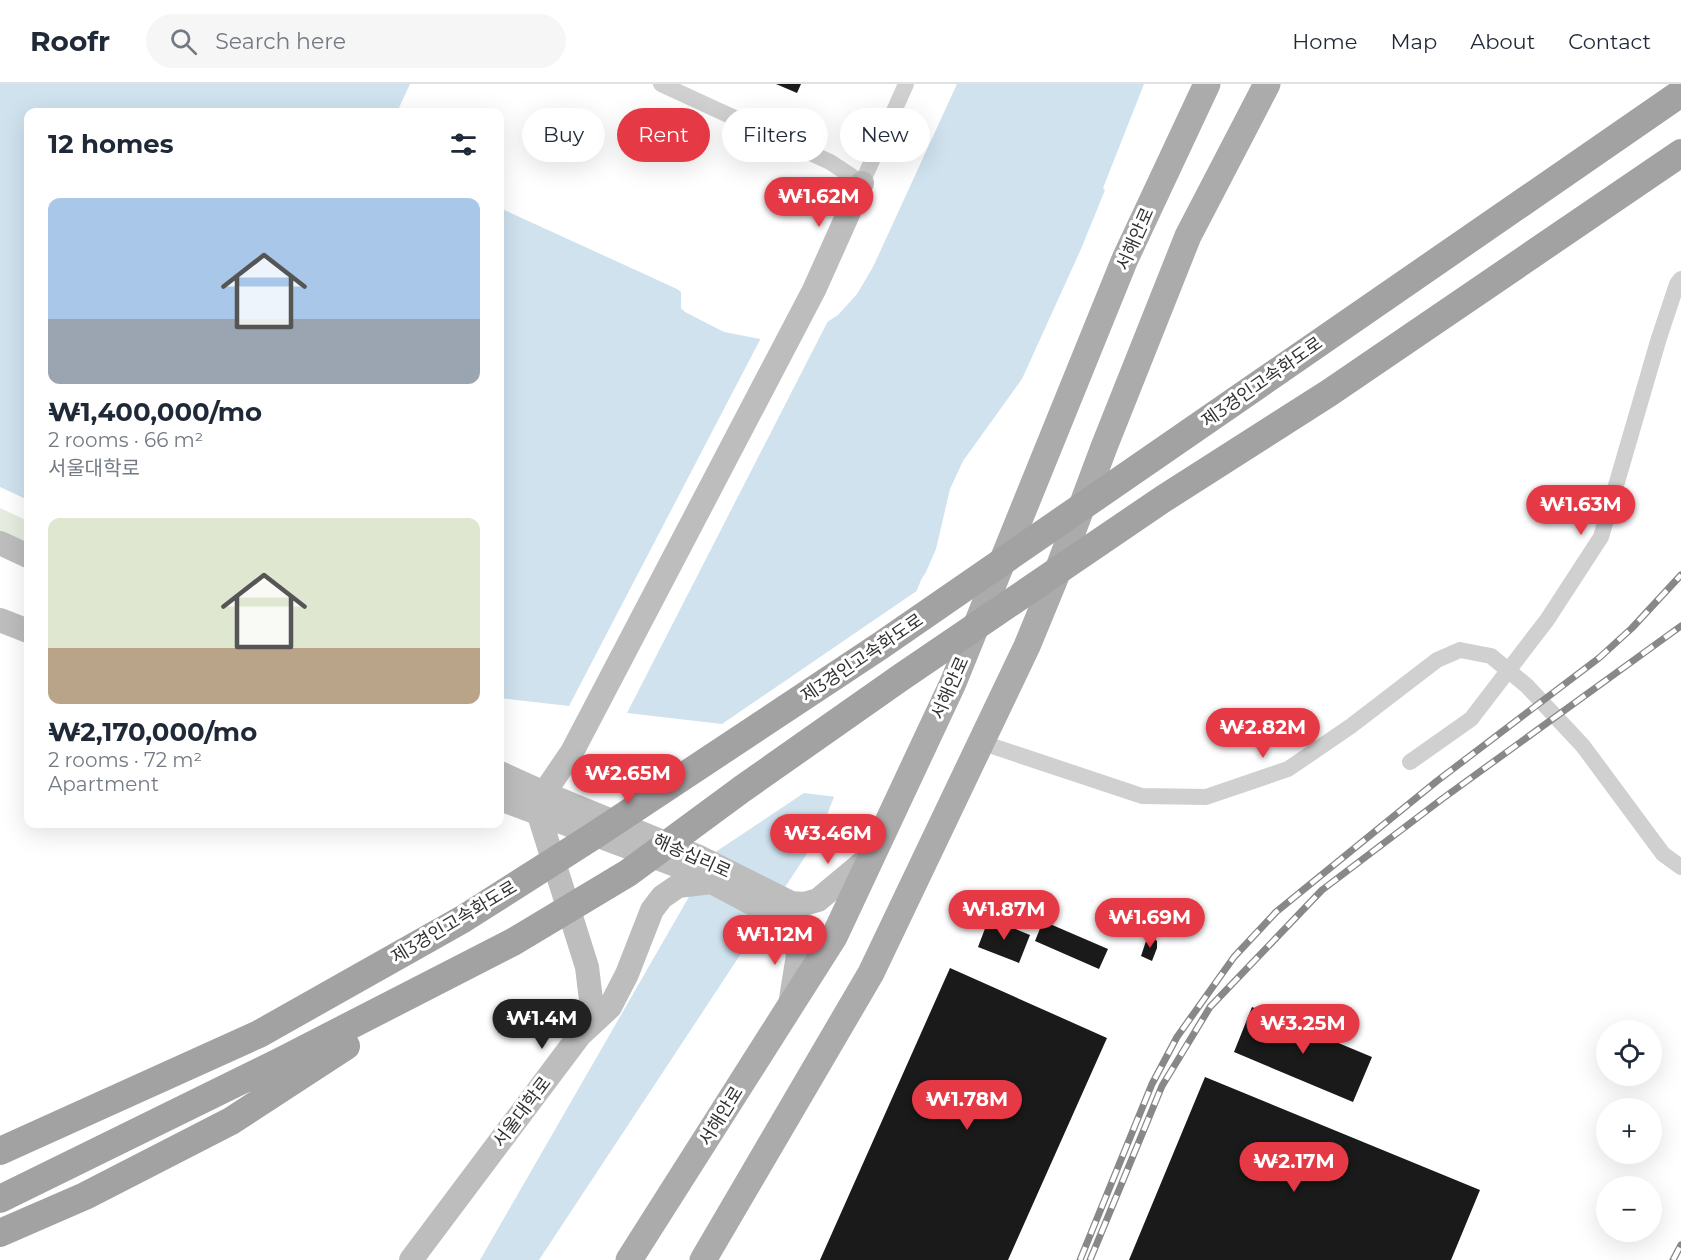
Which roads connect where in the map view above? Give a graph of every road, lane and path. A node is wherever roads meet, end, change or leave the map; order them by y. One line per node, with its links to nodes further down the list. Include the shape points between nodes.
1 (661, 84): 7 (street, via 830,162)
2 (906, 84): 7 (street)
3 (1207, 84): 18 (main road, 서해안로, via 1125,259 953,683)
4 (1267, 84): 13 (main road, via 1188,236 1044,605)
5 (1681, 93): 24 (highway, 제3경인고속화도로, via 880,646 463,919 259,1034)
6 (1681, 153): 21 (highway, 제3경인고속화도로, via 900,678 628,873)
7 (862, 183): 17 (main road, via 814,290 572,752)
8 (1681, 279): 14 (street, via 1659,338 1601,537 1547,620 1470,719)
9 (0, 543): 10 (main road)
10 (24, 554)
11 (0, 620): 12 (main road)
12 (24, 629)
13 (980, 742): 19 (street, via 1142,796 1206,796 1288,769 1352,726 1437,660 1460,650 1491,656 1518,679 1583,746 1663,854); 29 (main road, via 871,973)
14 (1410, 762)
15 (504, 776): 17 (main road, 해송십리로)
16 (504, 799): 17 (main road, 해송십리로)
17 (541, 802): 18 (main road, 해송십리로, via 697,856 791,903 818,900); 20 (main road, 해송십리로); 23 (main road, 서울대학로, via 587,967 591,1000)
18 (874, 854): 22 (main road, 서해안로, via 834,937)
19 (1681, 867)
20 (712, 882): 22 (main road, 해송십리로, via 785,921 796,938 798,955); 23 (main road, via 678,886 662,897 652,910 610,1007)
21 (474, 963): 25 (highway, 제3경인고속화도로); 26 (highway, via 231,1121 85,1196)
22 (790, 1005): 28 (main road, 서해안로)
23 (579, 1036): 27 (main road, 서울대학로)
24 (0, 1151)
25 (0, 1199)
26 (0, 1233)
27 (411, 1260)
28 (629, 1260)
29 (703, 1260)

